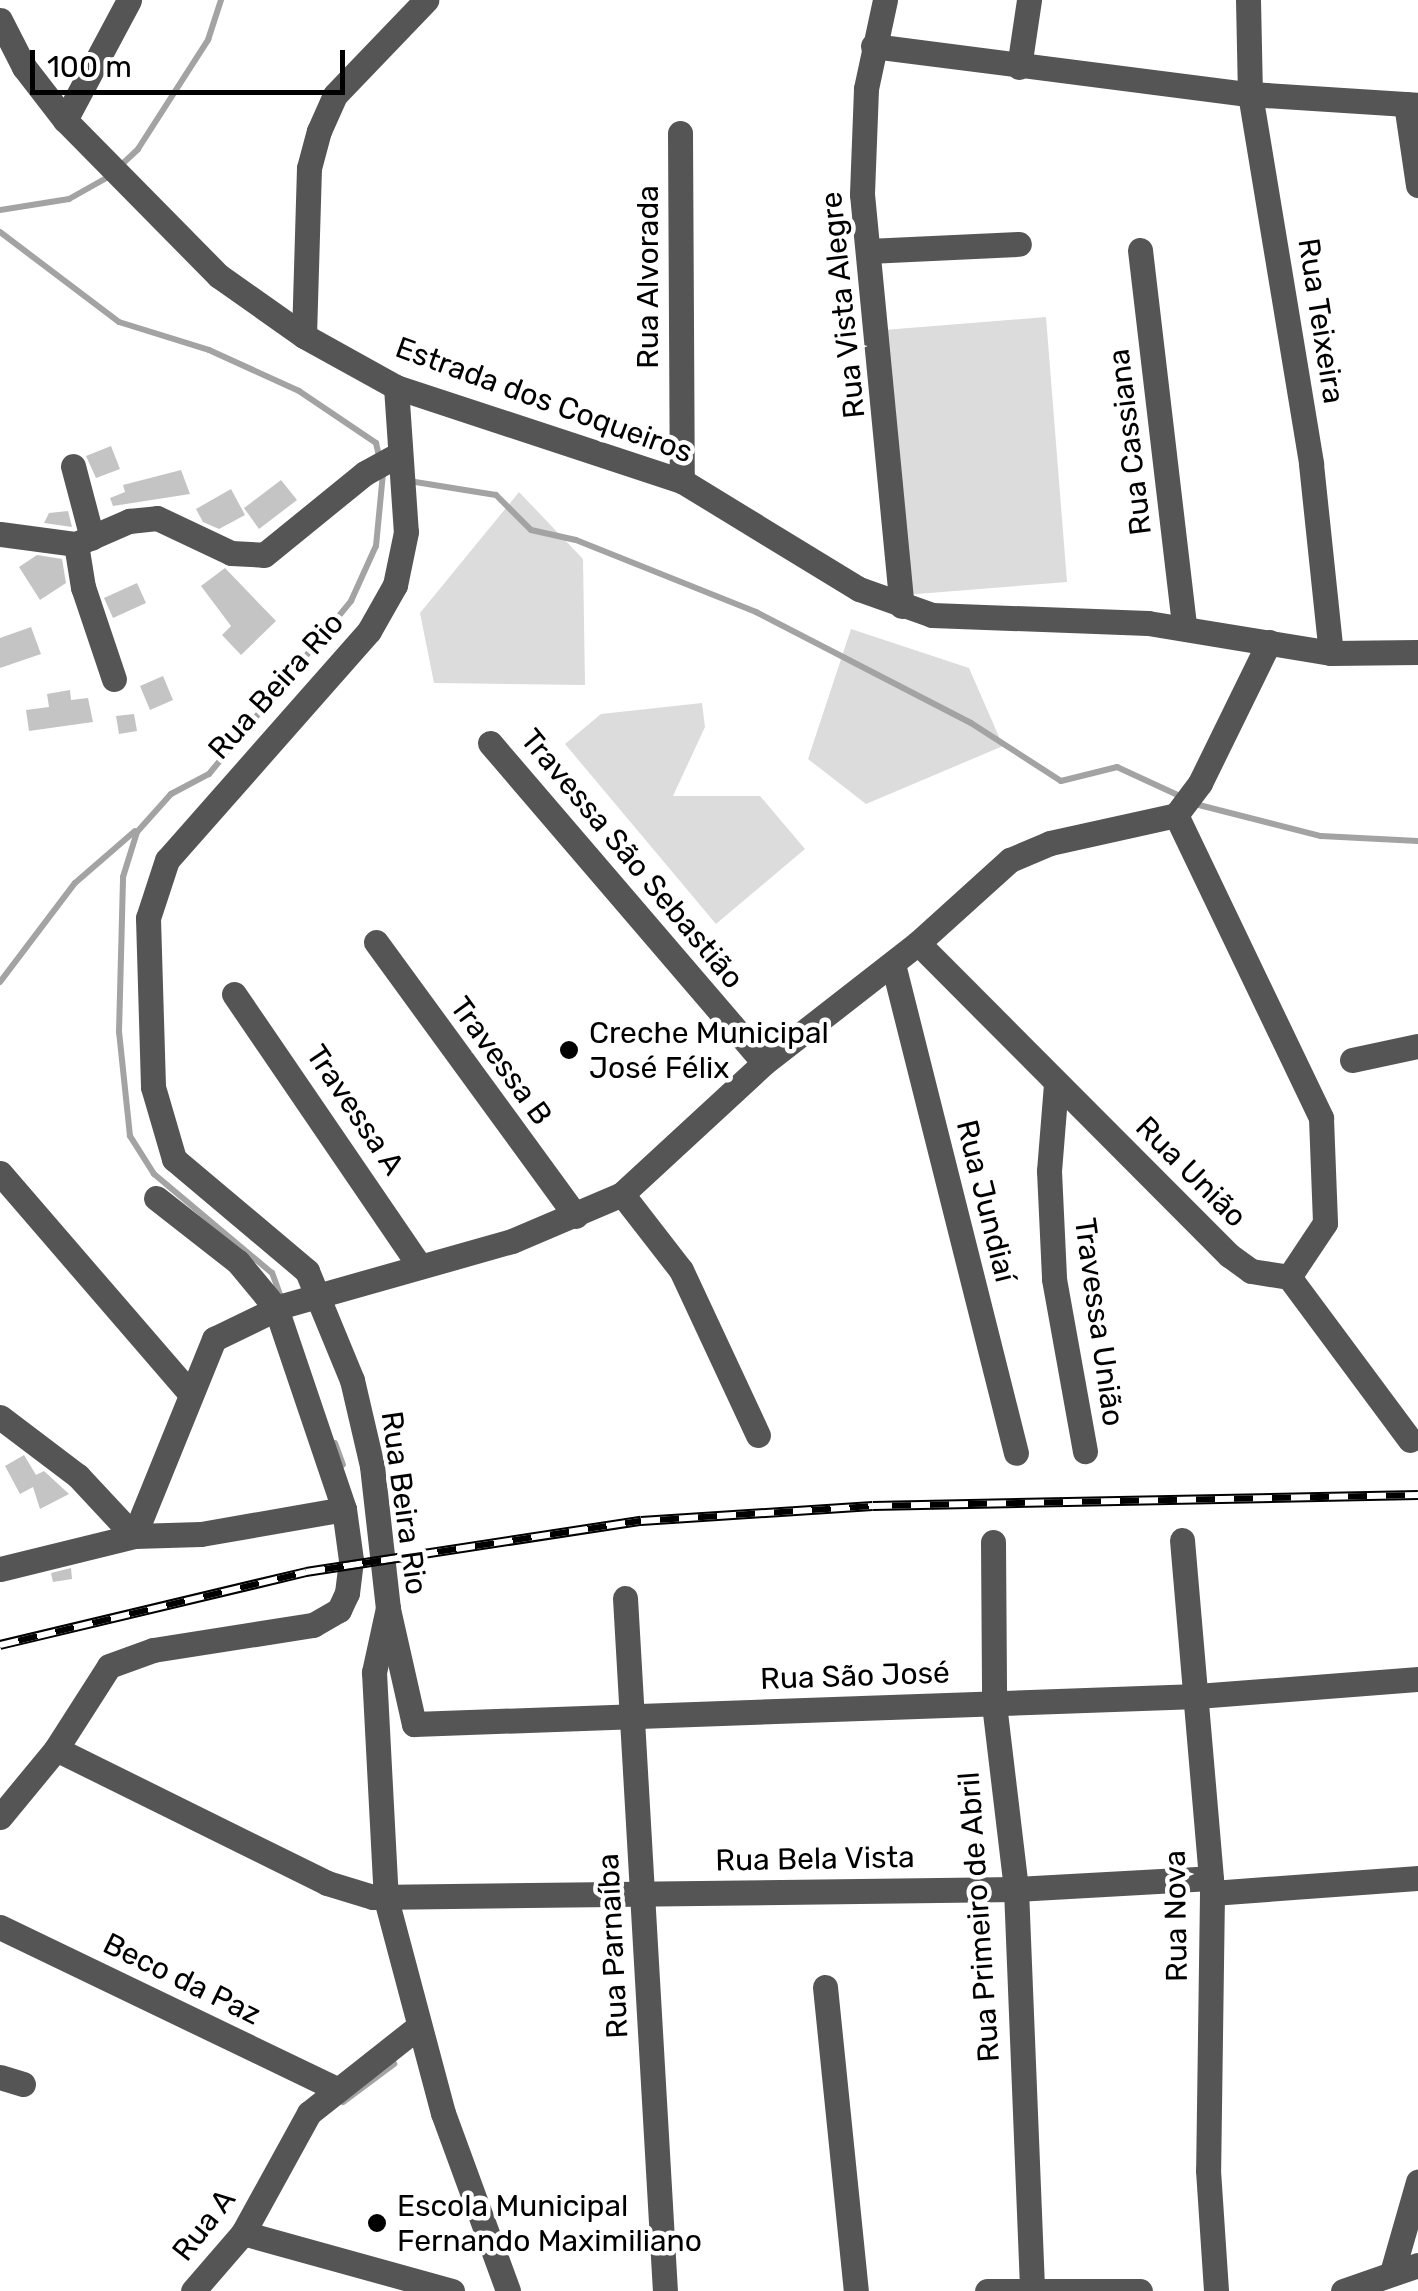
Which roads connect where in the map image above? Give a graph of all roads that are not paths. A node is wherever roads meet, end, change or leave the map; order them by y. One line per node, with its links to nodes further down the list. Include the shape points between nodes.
1 (129, 0): 11 (street)
2 (426, 0): 17 (street, via 335,95 320,131 309,168)
3 (885, 0): 7 (street, Rua Vista Alegre)
4 (1029, 0): 8 (street)
5 (1248, 0): 9 (street, Rua Teixeira)
6 (0, 20): 11 (street, Estrada dos Coqueiros)
7 (873, 46): 8 (street); 16 (street, Rua Vista Alegre, via 864,128)
8 (1019, 67): 9 (street)
9 (1250, 94): 10 (street); 28 (street, Rua Teixeira, via 1311,464)
10 (1412, 104): 13 (street)
11 (65, 120): 17 (street, Estrada dos Coqueiros, via 219,276)
12 (680, 133): 21 (street, Rua Alvorada)
13 (1418, 186)
14 (1020, 244): 16 (street)
15 (1140, 250): 25 (street, Rua Cassiana)
16 (868, 251): 24 (street, Rua Vista Alegre)
17 (304, 336): 18 (street, Estrada dos Coqueiros)
18 (396, 387): 20 (street, Rua Beira Rio); 21 (street, Estrada dos Coqueiros)
19 (73, 466): 23 (street)
20 (398, 466): 23 (street, via 365,473 264,555 231,552 157,518 130,521); 46 (street, Rua Beira Rio, via 404,558 370,631 182,840 148,918 153,1087 166,1144 197,1180 293,1255)
21 (682, 482): 24 (street, Estrada dos Coqueiros, via 830,574)
22 (0, 534): 23 (street)
23 (84, 541): 29 (street, via 82,587)
24 (902, 606): 25 (street, Estrada dos Coqueiros, via 960,620)
25 (1184, 626): 26 (street, Estrada dos Coqueiros)
26 (1269, 642): 28 (street, Estrada dos Coqueiros); 31 (street)
27 (1418, 652): 28 (street, Estrada dos Coqueiros)
28 (1330, 653)
29 (114, 679)
30 (490, 742): 38 (street, Travessa São Sebastião)
31 (1180, 812): 33 (street, via 1027,851); 45 (street, via 1320,1118 1326,1223)
32 (376, 942): 43 (street, Travessa B)
33 (918, 943): 34 (street); 39 (street, Rua União)
34 (892, 964): 38 (street); 53 (street, Rua Jundiaí)
35 (234, 994): 44 (street, Travessa A)
36 (1418, 1046): 37 (street)
37 (1352, 1060)
38 (764, 1063): 41 (street)
39 (1056, 1084): 45 (street, Rua União, via 1228,1255 1251,1271); 52 (street, Travessa União, via 1049,1171 1054,1279)
40 (0, 1173): 48 (street)
41 (622, 1194): 43 (street); 50 (street, via 680,1270)
42 (156, 1198): 47 (street, via 238,1262)
43 (576, 1216): 44 (street, via 512,1241)
44 (418, 1264): 46 (street)
45 (1289, 1278): 51 (street)
46 (314, 1296): 47 (street); 60 (street, Rua Beira Rio, via 366,1431)
47 (279, 1307): 48 (street, via 214,1339); 54 (street)
48 (190, 1394): 55 (street)
49 (0, 1417): 55 (street, via 78,1476)
50 (758, 1435)
51 (1410, 1440)
52 (1085, 1451)
53 (1016, 1453)
54 (344, 1509): 55 (street, via 201,1534); 65 (street, via 350,1577 344,1602 330,1618 118,1661 101,1675)
55 (134, 1536): 58 (street)
56 (1182, 1540): 62 (street, Rua Nova)
57 (993, 1542): 63 (street, Rua Primeiro de Abril)
58 (0, 1569)
59 (625, 1598): 64 (street, Rua Parnaíba)
60 (388, 1608): 64 (street, Rua São José, via 414,1724); 71 (street, Rua Beira Rio, via 374,1672)
61 (1418, 1679): 62 (street, Rua São José)
62 (1196, 1696): 63 (street, Rua São José); 68 (street, Rua Nova)
63 (994, 1704): 64 (street, Rua São José); 69 (street, Rua Primeiro de Abril)
64 (634, 1714): 70 (street, Rua Parnaíba)
65 (56, 1749): 66 (street); 71 (street, Rua Bela Vista, via 327,1883)
66 (0, 1817)
67 (1418, 1878): 68 (street, Rua Bela Vista)
68 (1211, 1886): 69 (street, Rua Bela Vista); 87 (street, Rua Nova, via 1208,2170)
69 (1016, 1888): 70 (street, Rua Bela Vista); 79 (street, Rua Primeiro de Abril)
70 (642, 1894): 71 (street, Rua Bela Vista); 83 (street, Rua Parnaíba)
71 (401, 1899): 74 (street, Rua Beira Rio)
72 (0, 1927): 75 (street, Beco da Paz)
73 (825, 1986): 84 (street)
74 (419, 2026): 75 (street, Rua A); 82 (street, Rua Beira Rio, via 443,2114)
75 (336, 2090): 77 (street, Rua A, via 291,2136)
76 (1418, 2182): 78 (street)
77 (242, 2233): 80 (street, Rua A); 81 (street)
78 (1406, 2267): 88 (street)
79 (1032, 2286): 85 (street); 86 (street)
80 (193, 2291)
81 (452, 2291)
82 (508, 2291)
83 (665, 2291)
84 (856, 2291)
85 (986, 2291)
86 (1140, 2291)
87 (1216, 2291)
88 (1343, 2291)

